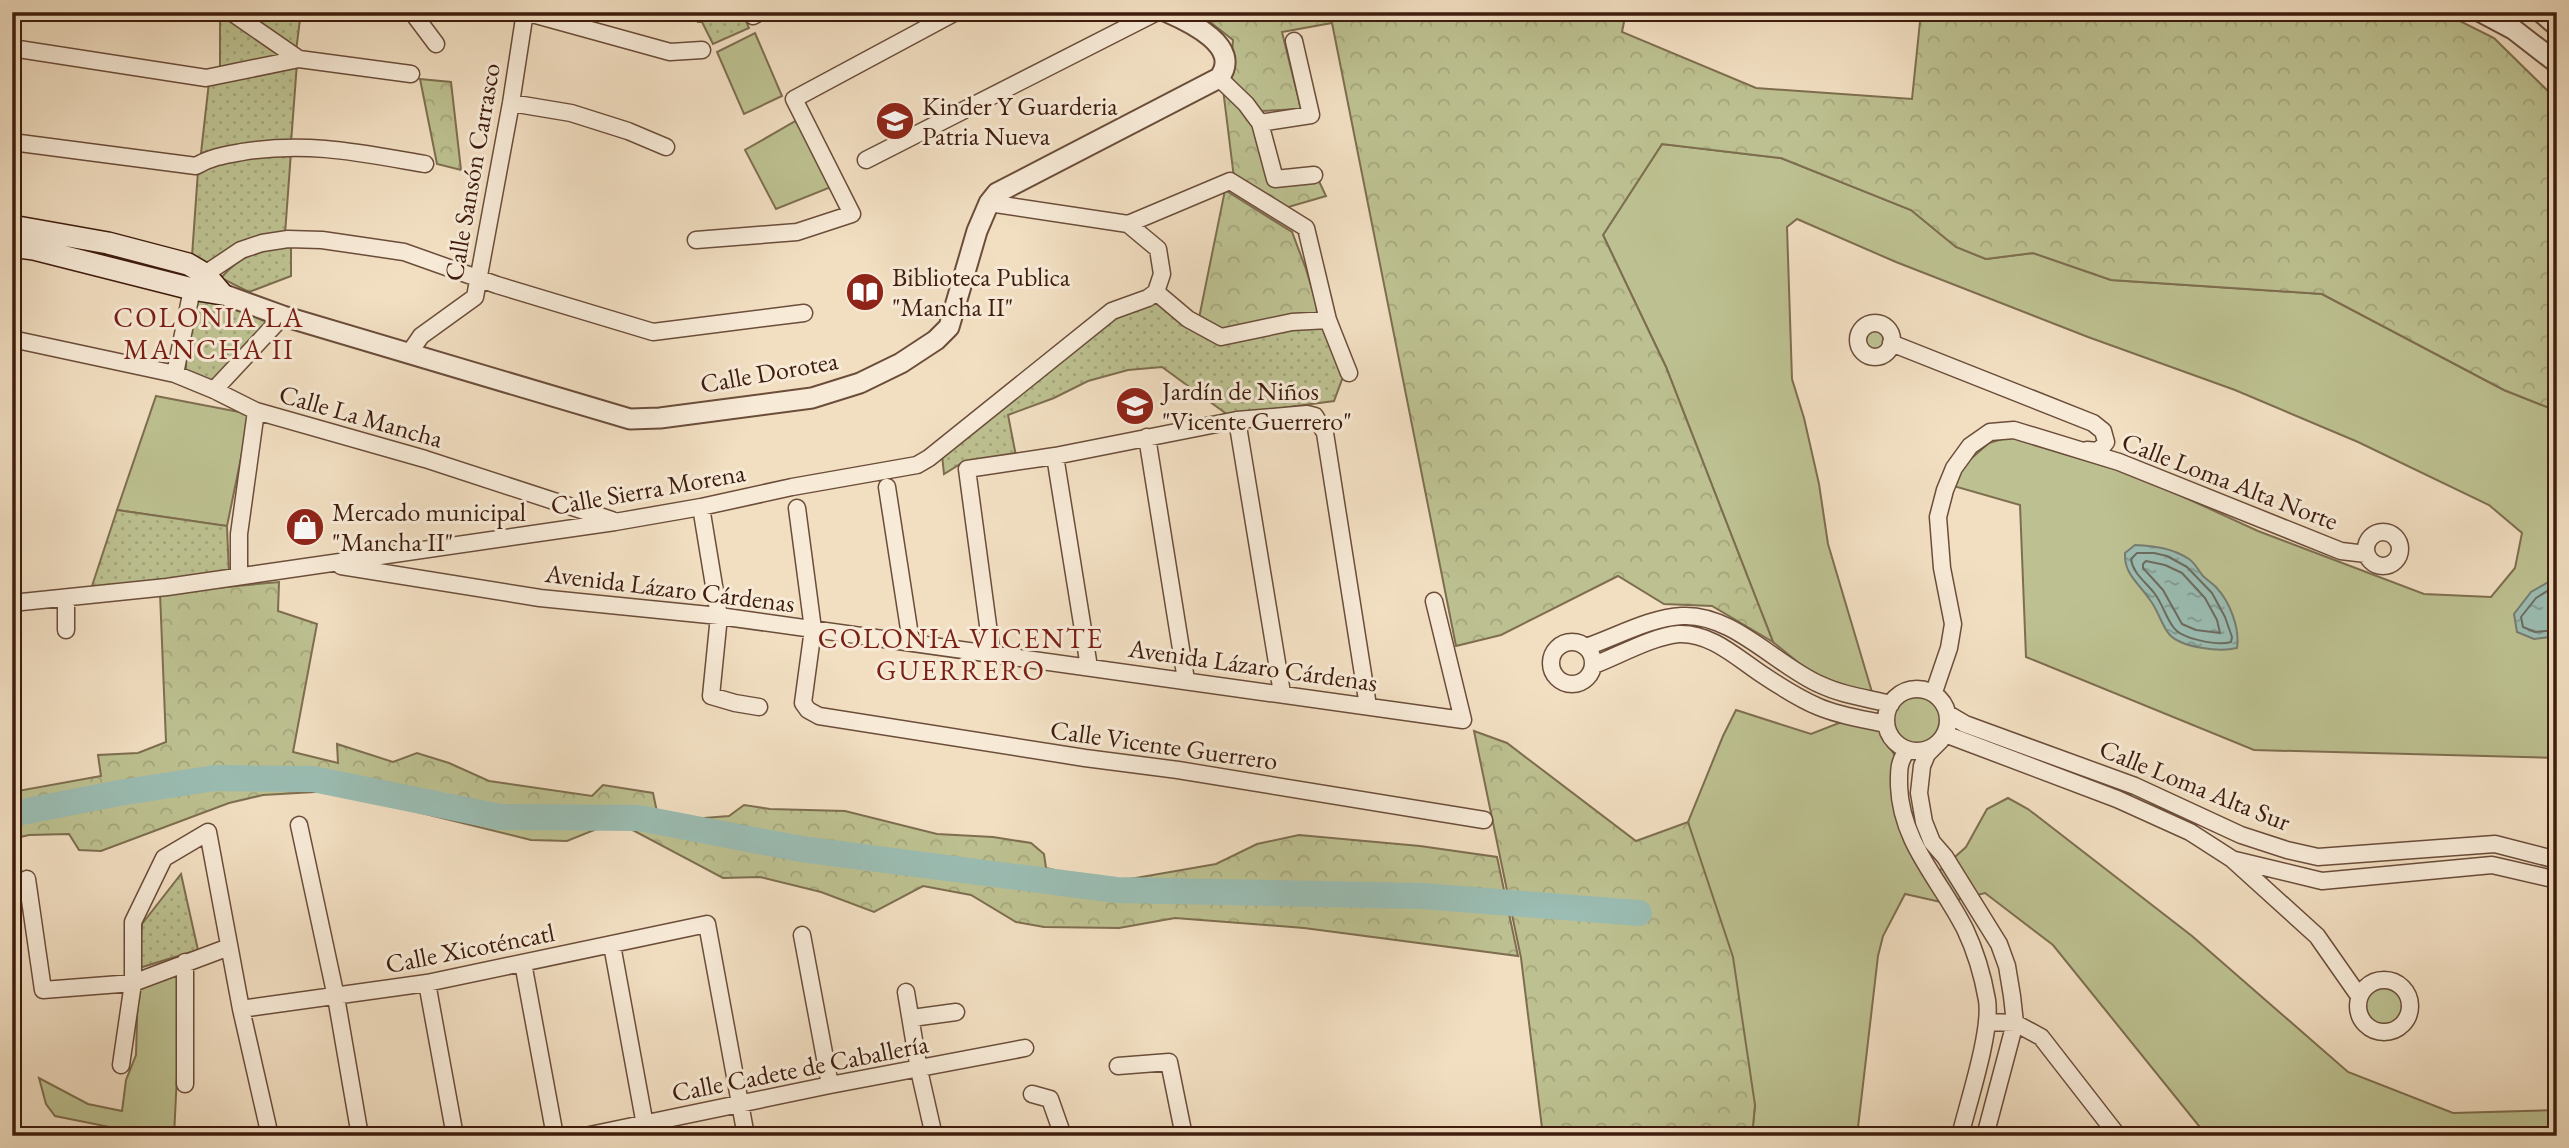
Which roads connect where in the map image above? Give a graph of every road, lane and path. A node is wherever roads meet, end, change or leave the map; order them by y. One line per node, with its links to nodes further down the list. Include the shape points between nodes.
1 (231, 12): 14 (street)
2 (412, 12): 11 (street)
3 (525, 12): 13 (street, via 670,52); 18 (street, Calle Sansón Carrasco)
4 (956, 12): 28 (street, via 794,99 852,214 797,232)
5 (1157, 12): 22 (street)
6 (1167, 12): 17 (street, via 1200,28 1217,44 1225,63)
7 (2481, 12): 15 (street, via 2513,29)
8 (2541, 12): 9 (street)
9 (2557, 26)
10 (1294, 41): 19 (street, via 1311,116)
11 (436, 44)
12 (12, 48): 14 (street, via 206,78)
13 (702, 50)
14 (299, 59): 16 (street)
15 (2557, 63)
16 (411, 74)
17 (1219, 78): 19 (street); 25 (street, via 1008,187)
18 (511, 103): 21 (street, via 571,113); 30 (street, Calle Sansón Carrasco)
19 (1260, 123): 24 (street, via 1275,179)
20 (12, 142): 23 (street, via 196,166 211,157 263,148 331,148)
21 (666, 147)
22 (866, 160)
23 (425, 164)
24 (1314, 175)
25 (989, 203): 26 (street); 39 (street, Calle Dorotea, via 949,327 901,363 813,398 630,419)
26 (1128, 224): 32 (street, via 1158,249 1162,274); 36 (street, via 1230,181 1306,228)
27 (12, 226): 31 (main road, via 154,253 188,264)
28 (696, 240)
29 (12, 246): 31 (main road)
30 (478, 278): 31 (street, via 404,252 300,239 241,250); 34 (street, via 653,332); 39 (street, Calle Sansón Carrasco, via 475,297 421,337)
31 (199, 281): 33 (main road, Calle Dorotea); 41 (street)
32 (1156, 292): 36 (street, via 1188,319 1221,337 1292,322); 49 (street, Calle Sierra Morena, via 1112,311 917,465)
33 (222, 293): 35 (street, Calle Dorotea)
34 (804, 313)
35 (283, 316): 39 (street, Calle Dorotea); 42 (street)
36 (1328, 320): 40 (street)
37 (12, 339): 41 (street, Calle La Mancha)
38 (1891, 343): 46 (street, Calle Loma Alta Norte, via 2093,423 2103,431 2106,442 2099,451)
39 (410, 352)
40 (1349, 373)
41 (175, 374): 42 (street, Calle La Mancha)
42 (214, 390): 43 (street, Calle La Mancha)
43 (256, 411): 51 (street, Calle La Mancha, via 425,459); 55 (street, via 239,534)
44 (1237, 421): 45 (street); 70 (street); 73 (street, via 1307,414 1315,416 1325,433)
45 (1147, 437): 47 (street); 68 (street)
46 (2077, 450): 53 (street, Calle Loma Alta Norte, via 2119,462 2341,551); 69 (street, Calle Loma Alta Norte, via 2014,430 1990,432 1970,446 1954,468 1938,517 1953,624)
47 (1055, 456): 65 (street, via 967,469); 67 (street)
48 (887, 487): 63 (street)
49 (701, 507): 51 (street, Calle Sierra Morena); 60 (street)
50 (797, 508): 61 (street)
51 (615, 522): 52 (street, Calle Sierra Morena)
52 (410, 551): 54 (street, Calle Sierra Morena); 56 (street)
53 (2367, 554)
54 (330, 565): 55 (street, Calle Sierra Morena); 56 (street, Avenida Lázaro Cárdenas)
55 (239, 576): 57 (street, Calle Sierra Morena)
56 (407, 576): 60 (street, Avenida Lázaro Cárdenas, via 540,598)
57 (66, 599): 59 (street, Calle Sierra Morena); 62 (street)
58 (1434, 601): 73 (street, Avenida Lázaro Cárdenas, via 1463,720)
59 (12, 603)
60 (719, 616): 61 (street, Avenida Lázaro Cárdenas); 72 (street, via 711,696)
61 (813, 629): 63 (street, Avenida Lázaro Cárdenas); 78 (street, Calle Vicente Guerrero, via 803,703 819,716)
62 (66, 630)
63 (911, 642): 65 (street, Avenida Lázaro Cárdenas)
64 (1586, 647): 66 (street); 66 (street, via 1573,642 1560,646 1551,657 1552,671 1561,682 1575,685 1588,678); 71 (street, via 1658,619 1705,618 1737,632 1820,685)
65 (992, 655): 67 (street, Avenida Lázaro Cárdenas)
66 (1594, 666): 75 (street, via 1661,638 1698,636 1819,707)
67 (1088, 667): 68 (street, Avenida Lázaro Cárdenas)
68 (1186, 680): 70 (street, Avenida Lázaro Cárdenas)
69 (1934, 692): 71 (street, via 1915,688); 74 (street)
70 (1282, 693): 73 (street, Avenida Lázaro Cárdenas)
71 (1891, 704): 75 (street)
72 (759, 706)
73 (1368, 706)
74 (1948, 714): 76 (street); 80 (street, Calle Loma Alta Sur, via 2135,786)
75 (1886, 724): 77 (street, via 1889,736)
76 (1943, 737): 77 (street, via 1925,751); 81 (street, Calle Loma Alta Sur, via 2117,799 2190,832); 99 (street, via 1922,765 1919,793 1924,822 1999,944)
77 (1907, 751): 98 (street, via 1899,760 1905,825 1965,930 1988,1003)
78 (1484, 820)
79 (299, 825): 94 (street)
80 (2241, 835): 81 (street); 82 (street, Calle Loma Alta Sur, via 2318,857 2495,844)
81 (2232, 859): 84 (street, Calle Loma Alta Sur, via 2322,881 2493,865); 93 (street, Calle Loma Alta Sur, via 2317,936)
82 (2557, 860)
83 (27, 879): 91 (street, via 43,990)
84 (2557, 880)
85 (802, 935): 105 (street)
86 (612, 945): 89 (street, Calle Xicoténcatl); 107 (street, Calle Xicoténcatl, via 707,924); 108 (street)
87 (229, 947): 88 (street); 91 (street, via 208,832 164,858 133,922); 95 (street)
88 (185, 962): 91 (street); 104 (street)
89 (523, 962): 90 (street, Calle Xicoténcatl); 112 (street)
90 (427, 982): 94 (street, Calle Xicoténcatl); 111 (street)
91 (133, 983): 101 (street)
92 (906, 992): 97 (street)
93 (2359, 996)
94 (336, 997): 95 (street, Calle Xicoténcatl); 110 (street)
95 (241, 1009): 109 (street)
96 (956, 1012): 97 (street)
97 (912, 1018): 103 (street)
98 (1987, 1022): 99 (street); 118 (street)
99 (2015, 1023): 119 (street); 120 (street, via 2041,1037)
100 (1025, 1048): 103 (street, Calle Cadete de Caballería)
101 (121, 1065)
102 (1118, 1066): 117 (street, via 1169,1062)
103 (919, 1070): 105 (street, Calle Cadete de Caballería); 115 (street)
104 (185, 1084)
105 (830, 1085): 107 (street, Calle Cadete de Caballería)
106 (1032, 1094): 116 (street, via 1050,1099)
107 (739, 1104): 108 (street, Calle Cadete de Caballería); 114 (street)
108 (646, 1129): 113 (street, Calle Cadete de Caballería)
109 (270, 1136)
110 (360, 1136)
111 (456, 1136)
112 (555, 1136)
113 (585, 1136)
114 (746, 1136)
115 (934, 1136)
116 (1063, 1136)
117 (1184, 1136)
118 (1960, 1136)
119 (1985, 1136)
120 (2118, 1136)

